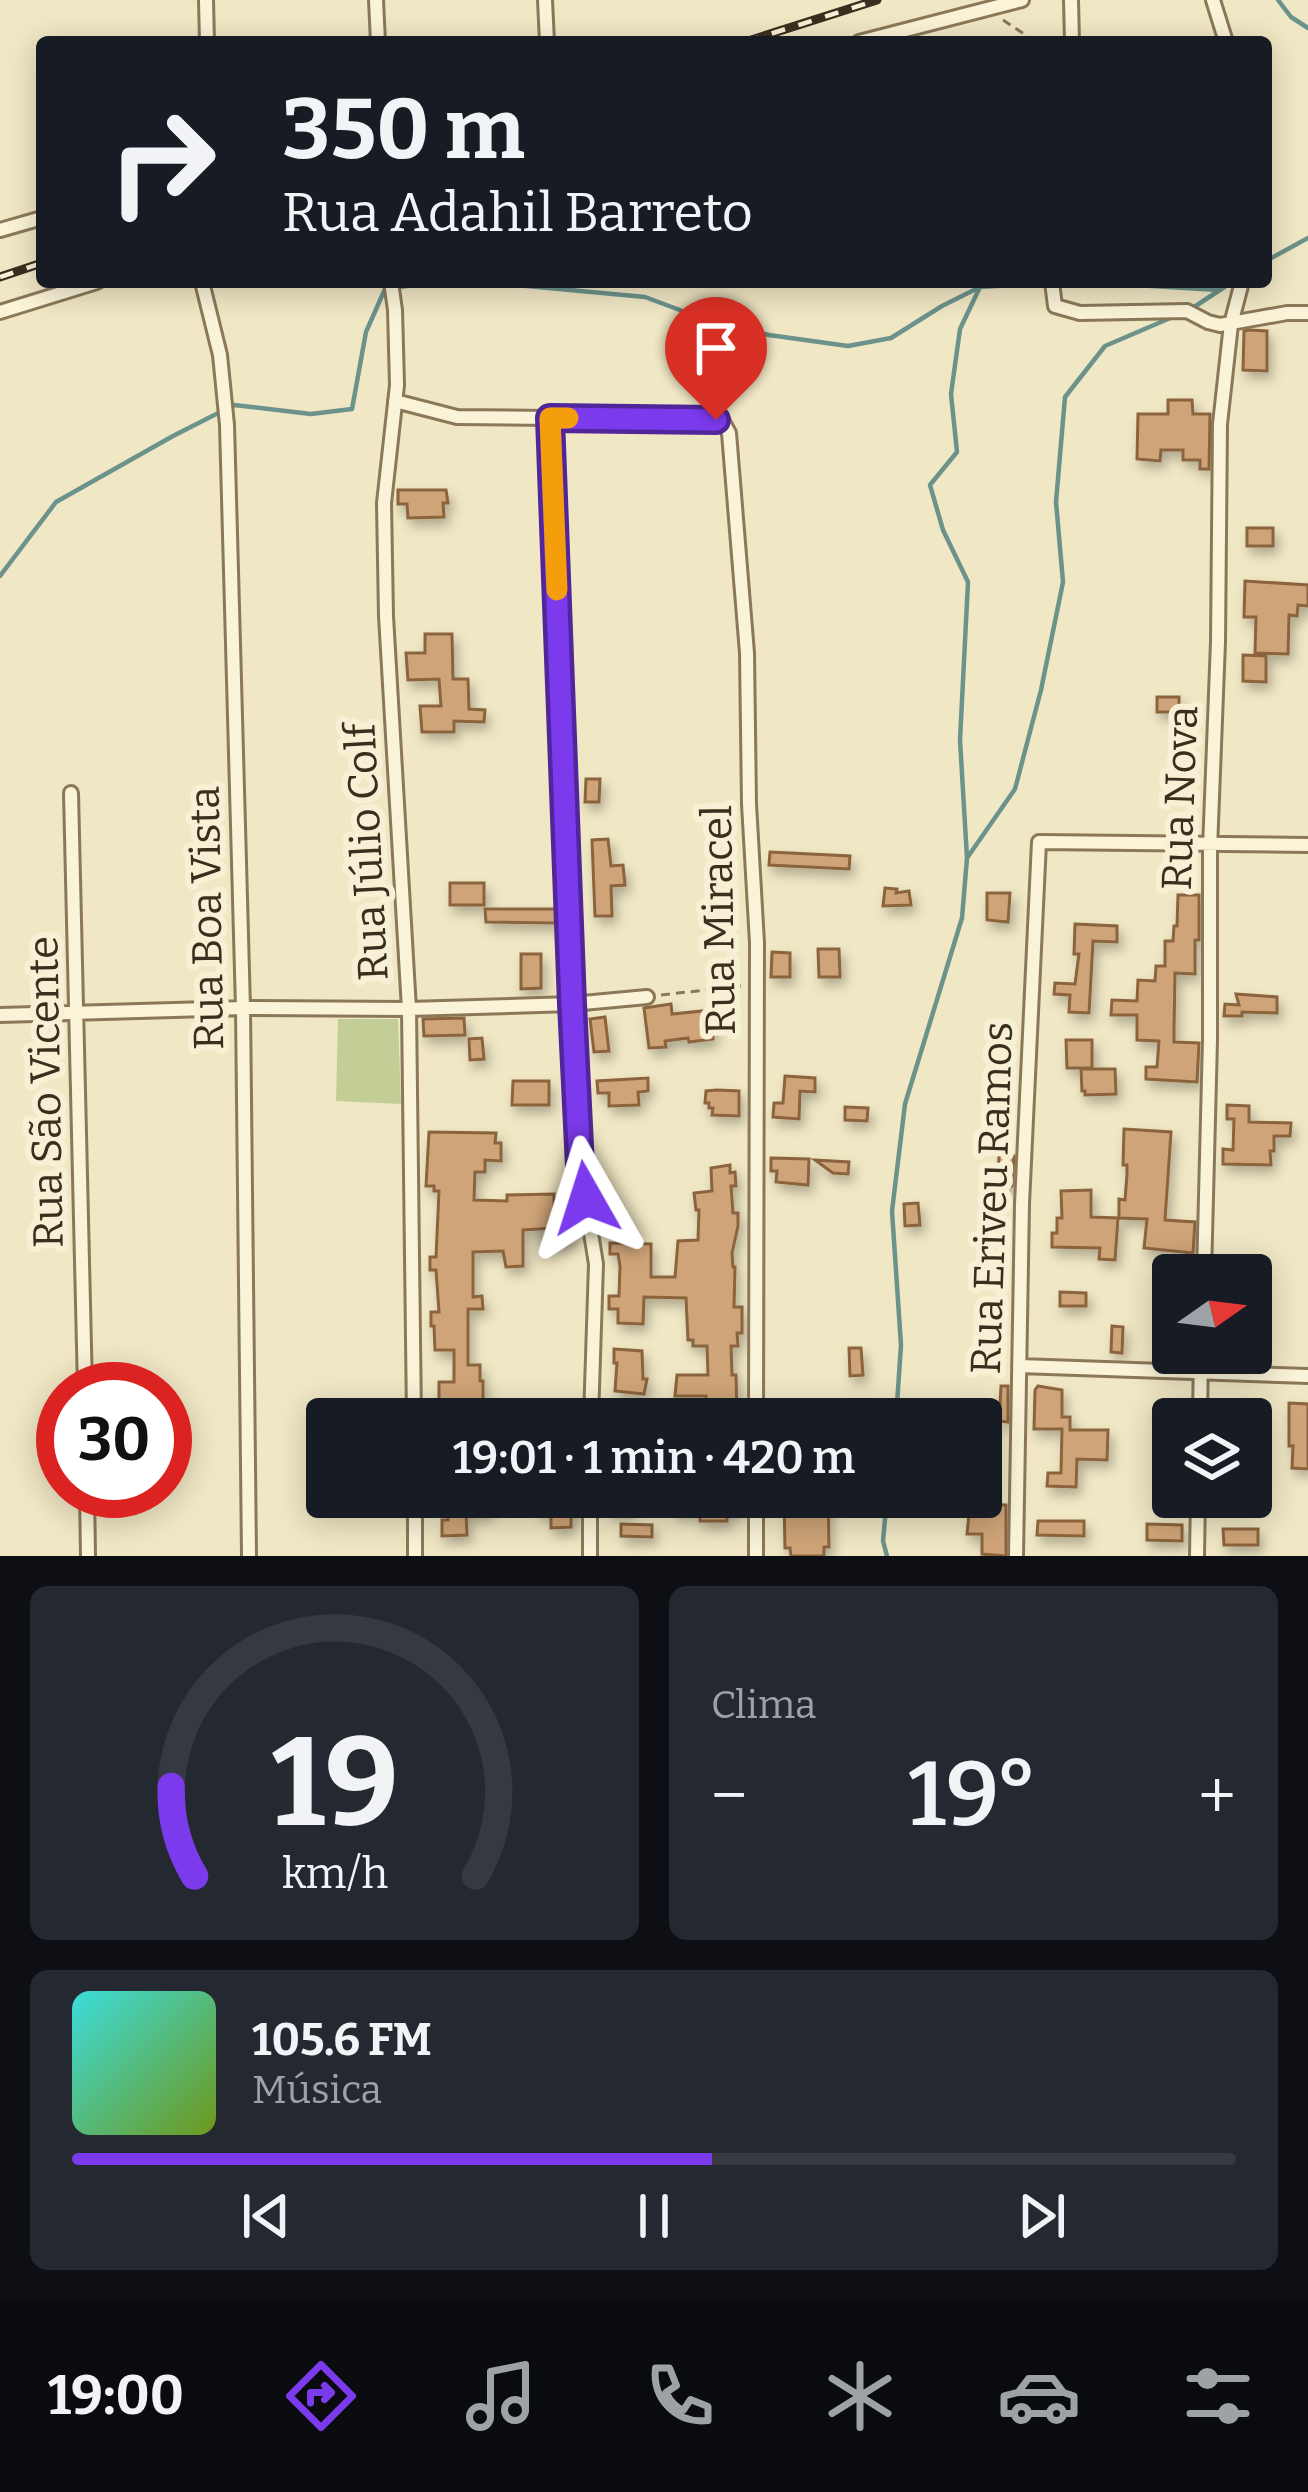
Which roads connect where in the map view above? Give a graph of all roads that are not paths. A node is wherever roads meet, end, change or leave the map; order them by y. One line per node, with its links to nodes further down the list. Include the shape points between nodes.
1 (206, 0): 7 (street)
2 (376, 0): 8 (street)
3 (545, 0): 9 (street)
4 (1022, 0): 10 (street)
5 (1072, 0): 11 (street)
6 (1213, 0): 12 (street)
7 (207, 36)
8 (378, 36)
9 (547, 36)
10 (881, 36)
11 (1072, 36)
12 (1224, 36)
13 (36, 220): 14 (street)
14 (0, 230)
15 (78, 288): 20 (street)
16 (203, 288): 30 (street, Rua Boa Vista, via 226,425)
17 (392, 288): 23 (street, Rua Júlio Colf)
18 (1053, 288): 22 (street, via 1055,306 1080,313 1187,310)
19 (1240, 288): 22 (street, Rua Nova)
20 (0, 312)
21 (1308, 313): 22 (street)
22 (1231, 324): 26 (street, Rua Nova, via 1220,424)
23 (395, 401): 24 (street, via 458,417); 31 (street, Rua Júlio Colf, via 384,503 386,594)
24 (550, 418): 29 (street); 42 (street, Rua Miracel, via 723,422 729,433 757,943)
25 (71, 793): 32 (street, Rua São Vicente)
26 (1210, 844): 27 (street); 34 (street, Rua Nova); 36 (street, Rua Eriveu Ramos, via 1039,842)
27 (1308, 845)
28 (647, 997): 29 (street)
29 (572, 1004): 31 (street); 41 (street, via 580,1166 596,1264)
30 (243, 1007): 31 (street); 32 (street); 50 (street, Rua Boa Vista)
31 (409, 1009): 40 (street, Rua Júlio Colf)
32 (77, 1014): 33 (street); 35 (street, Rua São Vicente)
33 (0, 1015)
34 (1205, 1254)
35 (84, 1362)
36 (1019, 1366): 37 (street); 54 (street, Rua Eriveu Ramos)
37 (1152, 1372)
38 (1201, 1374): 39 (street); 43 (street)
39 (1308, 1376)
40 (414, 1398)
41 (592, 1398)
42 (756, 1398)
43 (1200, 1398)
44 (87, 1518): 49 (street)
45 (415, 1518): 51 (street)
46 (590, 1518): 52 (street)
47 (756, 1518): 53 (street)
48 (1198, 1518): 55 (street)
49 (88, 1556)
50 (249, 1556)
51 (416, 1556)
52 (590, 1556)
53 (757, 1556)
54 (1016, 1556)
55 (1197, 1556)

